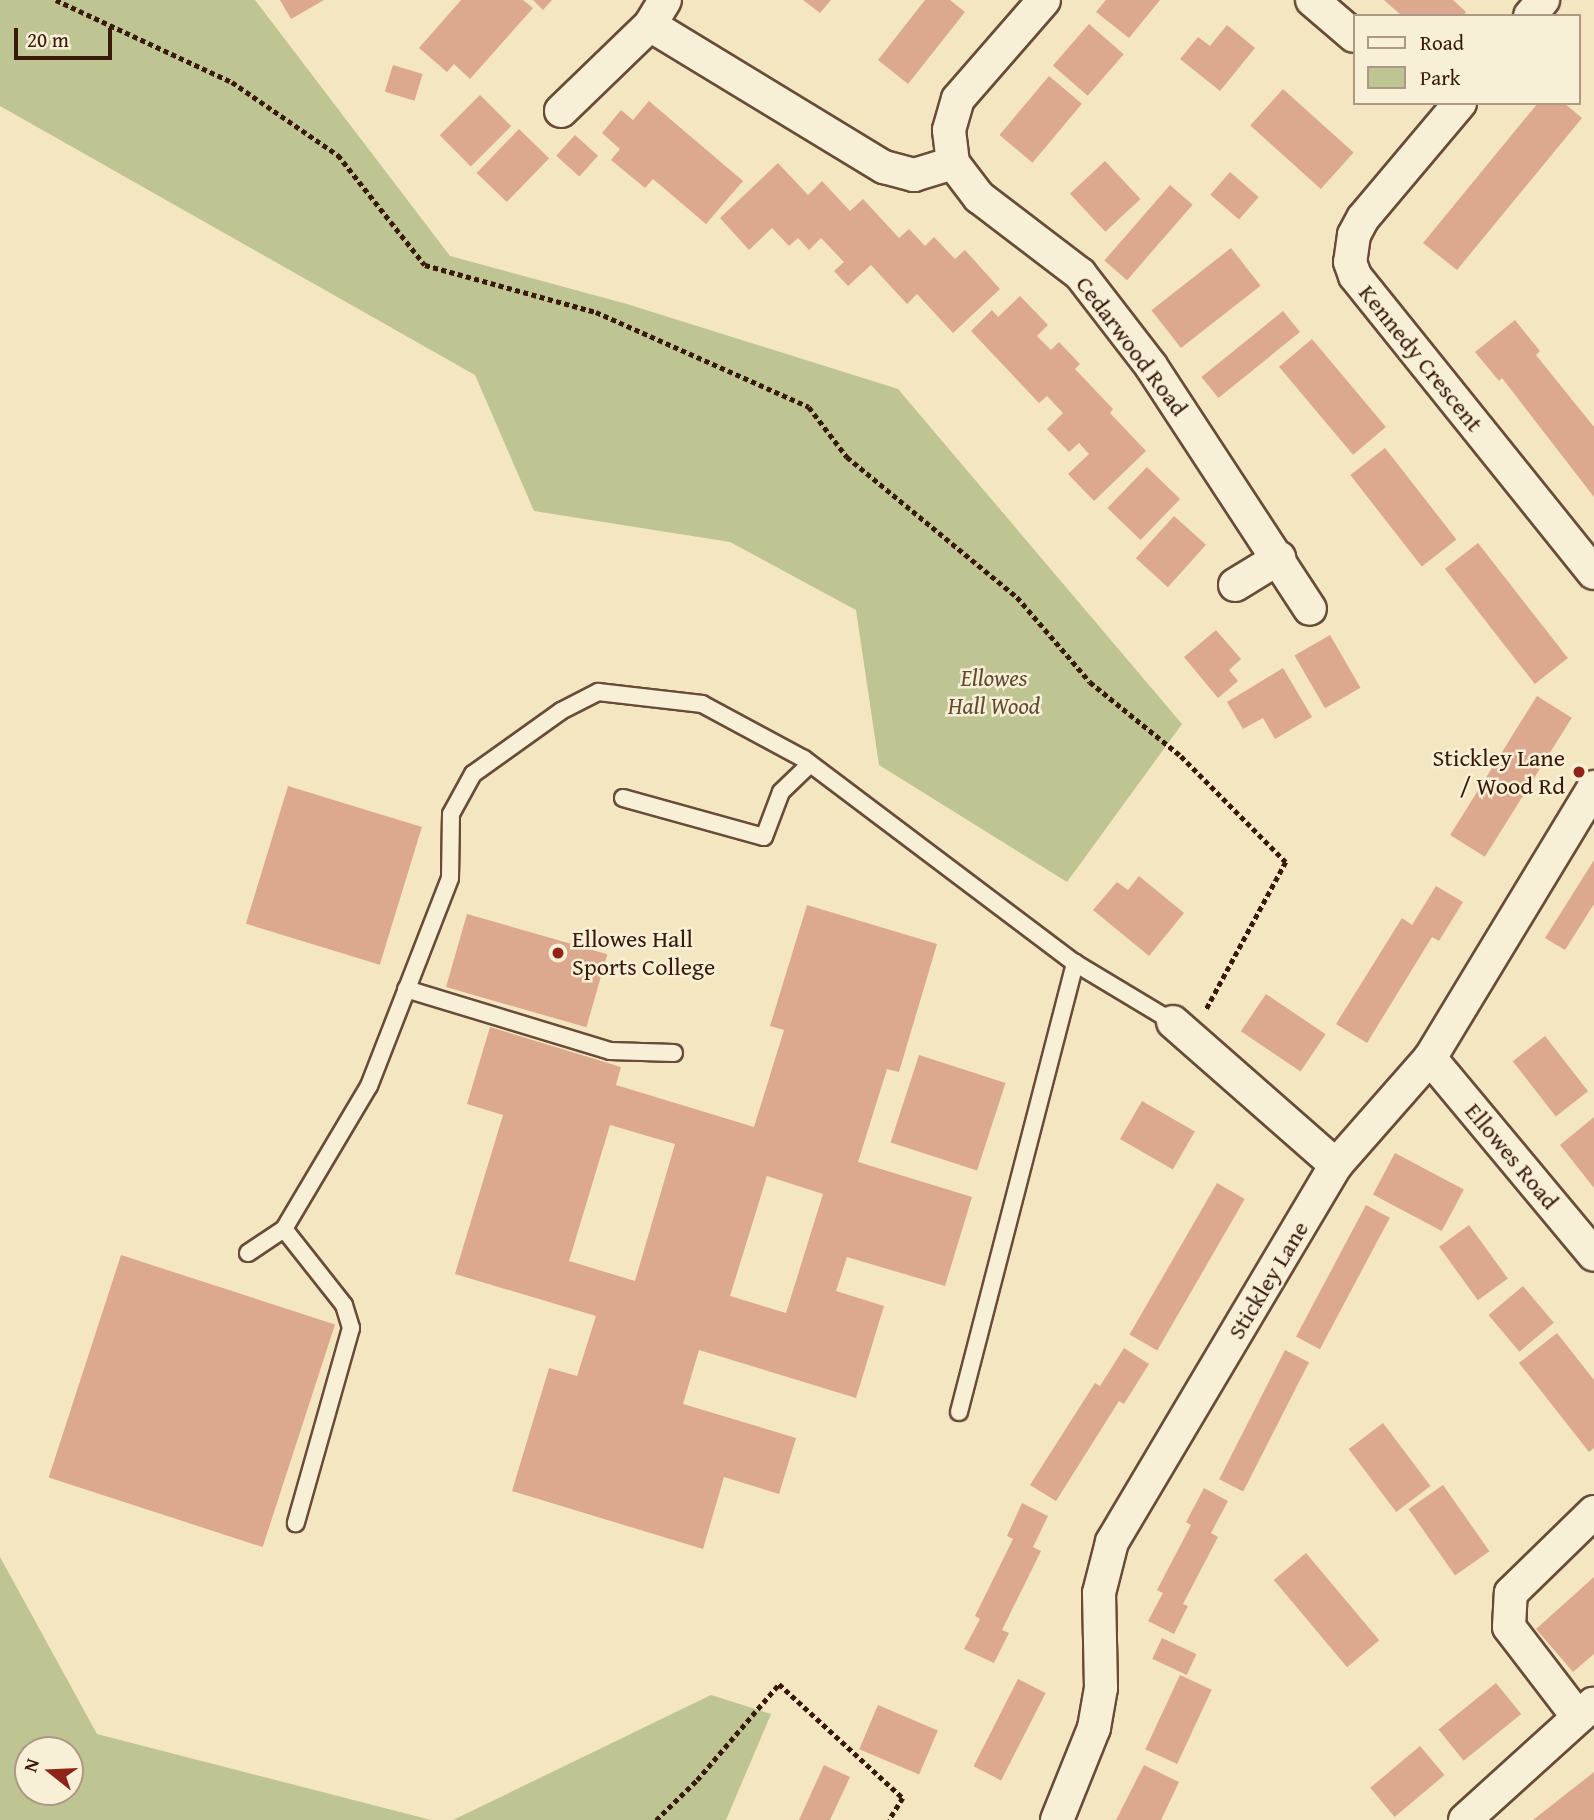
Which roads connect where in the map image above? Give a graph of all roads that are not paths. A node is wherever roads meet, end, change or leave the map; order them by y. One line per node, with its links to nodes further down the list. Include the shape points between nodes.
1 (1044, 0): 9 (street, via 958,99 950,130)
2 (1312, 0): 6 (street)
3 (1543, 0): 5 (street)
4 (658, 13): 8 (street); 9 (street, via 884,167 914,175)
5 (1532, 14)
6 (1352, 34)
7 (1448, 108): 11 (street, Kennedy Crescent, via 1363,218 1354,234 1350,262 1355,276)
8 (561, 111)
9 (953, 163): 10 (street, Cedarwood Road, via 979,197 1080,274 1112,312)
10 (1279, 558): 12 (street); 13 (street, Cedarwood Road)
11 (1594, 573)
12 (1235, 584)
13 (1310, 609)
14 (810, 764): 16 (lane, via 781,792 764,837); 17 (lane); 18 (lane, via 702,704 598,692 561,711 473,774 451,814 450,878)
15 (1594, 787): 21 (street, Stickley Lane)
16 (623, 798)
17 (1075, 963): 19 (lane); 26 (lane)
18 (407, 989): 20 (lane, via 610,1051); 23 (lane, via 369,1086)
19 (1182, 1030): 22 (street)
20 (674, 1053)
21 (1430, 1058): 22 (street, Stickley Lane); 25 (street, Ellowes Road)
22 (1336, 1165): 30 (street, Stickley Lane, via 1112,1542 1099,1593 1101,1688 1094,1728)
23 (284, 1229): 24 (lane); 28 (lane, via 344,1305 351,1328)
24 (248, 1253)
25 (1594, 1255)
26 (959, 1412)
27 (1594, 1512): 29 (street, via 1511,1593 1509,1627)
28 (296, 1524)
29 (1586, 1710): 31 (street)
30 (1057, 1820)
31 (1465, 1820)

